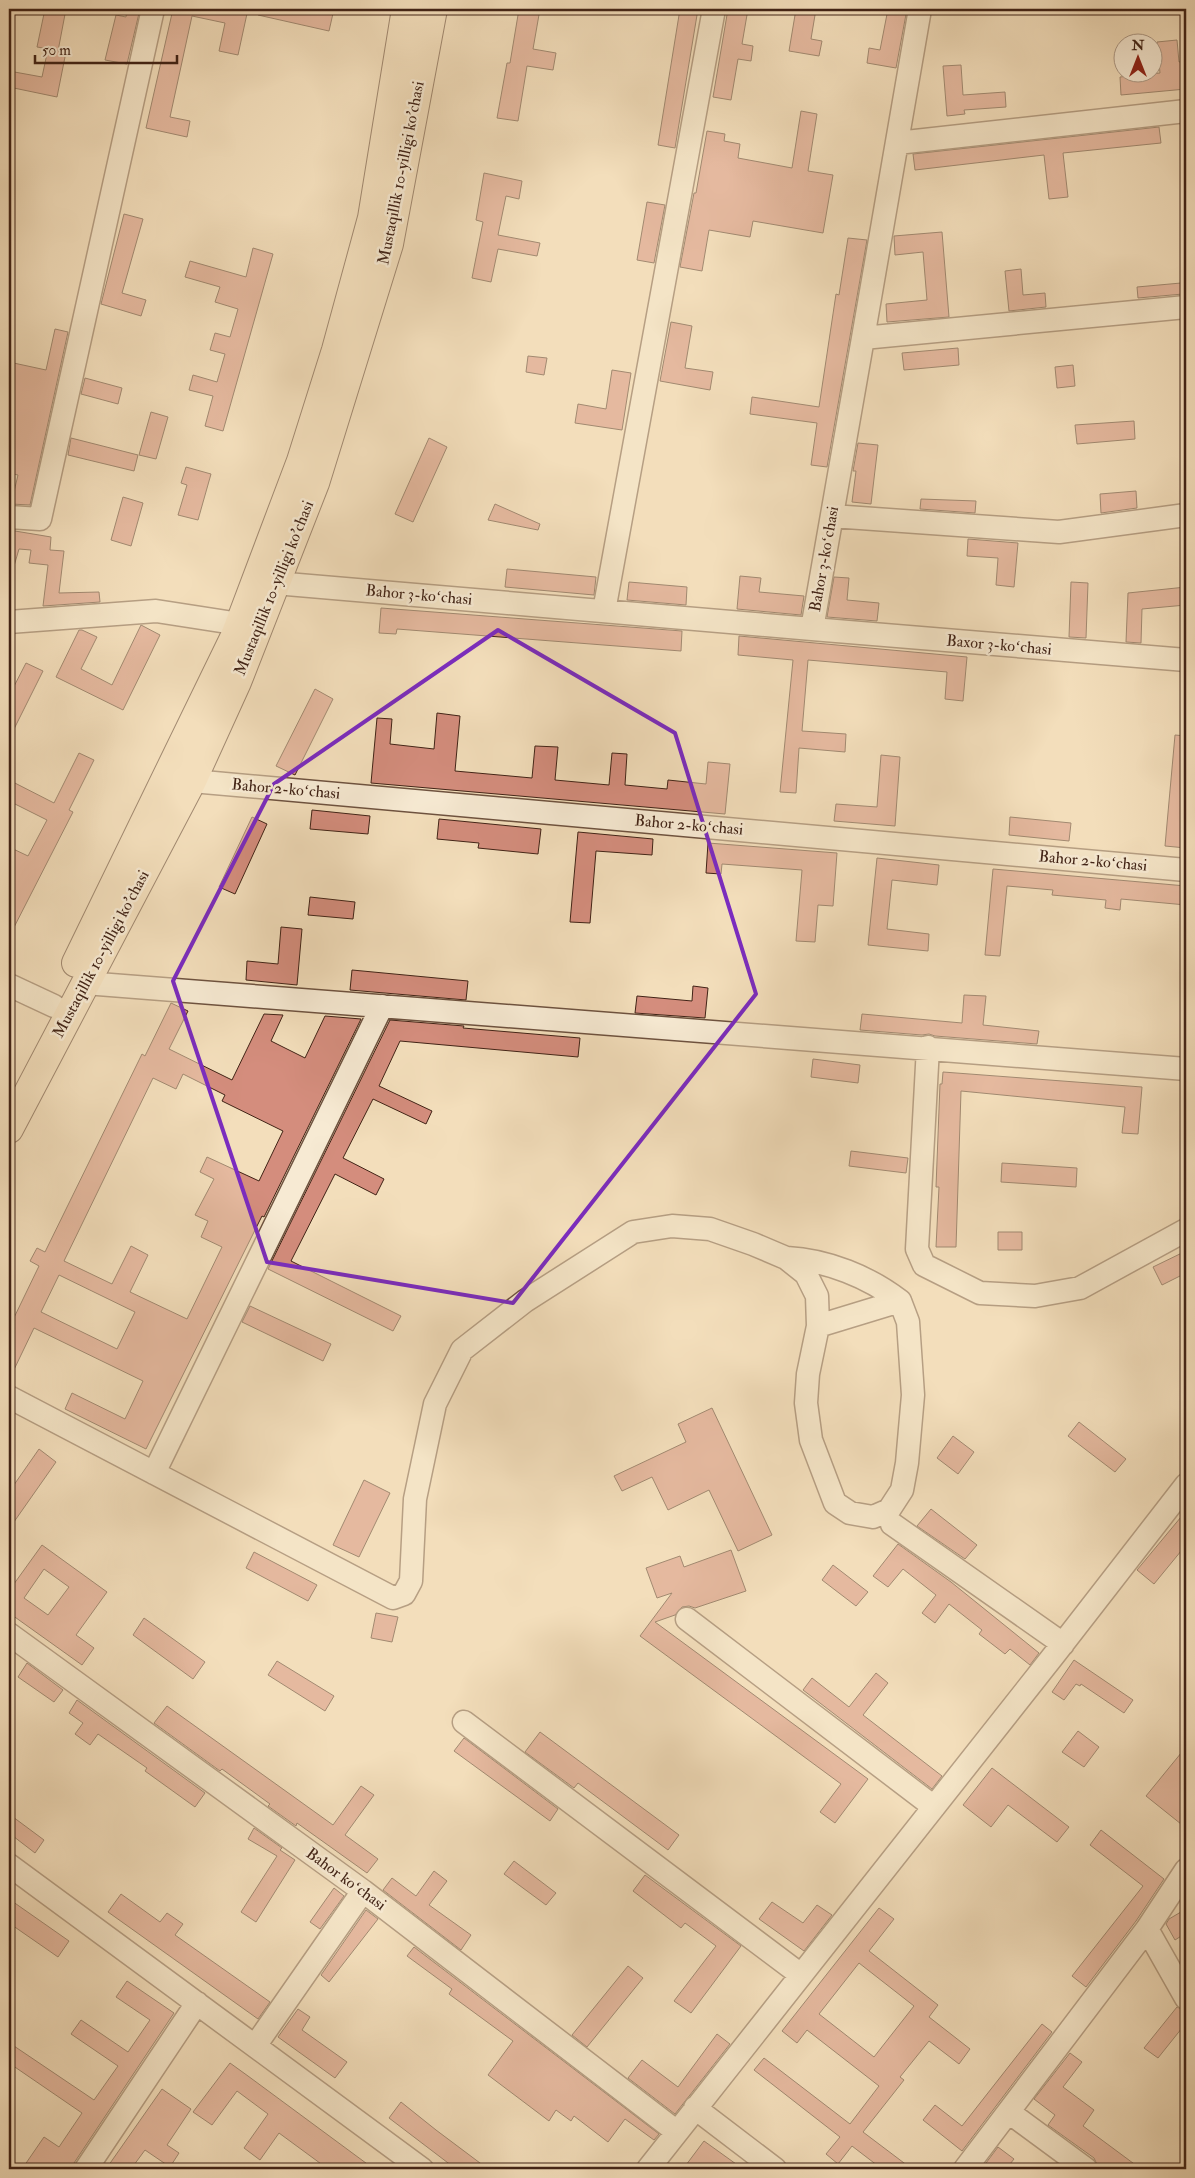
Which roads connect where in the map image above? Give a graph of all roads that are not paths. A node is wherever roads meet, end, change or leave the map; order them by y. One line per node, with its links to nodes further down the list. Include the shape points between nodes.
1 (153, 9): 12 (street, via 40,519)
2 (406, 9): 16 (main road, Mustaqillik 10-yilligi ko'chasi, via 372,218 301,461)
3 (433, 9): 13 (main road, Mustaqillik 10-yilligi ko'chasi, via 390,244 316,484)
4 (714, 9): 14 (street)
5 (920, 9): 7 (street, Bahor 3-koʻchasi)
6 (1186, 111): 7 (street)
7 (897, 143): 9 (street, Bahor 3-koʻchasi)
8 (1186, 307): 9 (street)
9 (863, 338): 11 (street, Bahor 3-koʻchasi)
10 (1186, 515): 11 (street, via 1059,532)
11 (832, 516): 17 (street, Bahor 3-koʻchasi)
12 (9, 517)
13 (275, 583): 14 (street, Bahor 3-koʻchasi); 19 (main road, Mustaqillik 10-yilligi ko'chasi, via 237,682)
14 (604, 610): 17 (street, Bahor 3-koʻchasi)
15 (9, 622): 16 (street, via 156,610)
16 (240, 624): 23 (main road, Mustaqillik 10-yilligi ko'chasi)
17 (812, 629): 18 (street, Baxor 3-koʻchasi)
18 (1186, 660)
19 (192, 781): 20 (street, Bahor 2-koʻchasi); 21 (main road, Mustaqillik 10-yilligi ko'chasi)
20 (1186, 870)
21 (86, 982): 24 (street); 28 (main road, Mustaqillik 10-yilligi ko'chasi)
22 (9, 985): 23 (street)
23 (54, 1006): 27 (main road, Mustaqillik 10-yilligi ko'chasi)
24 (382, 1006): 25 (street); 34 (street)
25 (928, 1047): 26 (street); 29 (street, via 916,1249 924,1265 980,1292 1035,1296 1080,1288)
26 (1186, 1069)
27 (9, 1092)
28 (9, 1129)
29 (1186, 1230)
30 (786, 1258): 31 (street, via 802,1259 854,1275 884,1288); 32 (street, via 806,1274 816,1296); 34 (street, via 710,1229 672,1226 633,1232 525,1301 462,1350 435,1404 415,1499 411,1581 404,1594 393,1598)
31 (900, 1302): 32 (street); 32 (street, via 908,1322 913,1395 907,1462 902,1490 889,1510 873,1517 850,1513 835,1504 812,1440 806,1403)
32 (818, 1326)
33 (9, 1397): 34 (street)
34 (154, 1473)
35 (1186, 1485): 39 (street)
36 (892, 1524): 39 (street)
37 (687, 1619): 41 (street)
38 (9, 1634): 44 (street, Bahor koʻchasi)
39 (1063, 1644): 41 (street)
40 (464, 1722): 46 (street)
41 (934, 1808): 46 (street)
42 (9, 1865): 48 (street)
43 (1186, 1870): 45 (street)
44 (363, 1891): 49 (street); 52 (street, Bahor koʻchasi)
45 (1147, 1930): 47 (street); 51 (street)
46 (801, 1975): 50 (street)
47 (1186, 1998)
48 (197, 2003): 49 (street); 54 (street)
49 (255, 2046): 53 (street)
50 (695, 2108): 52 (street); 56 (street)
51 (1010, 2113): 57 (street); 58 (street)
52 (677, 2132): 55 (street)
53 (411, 2166)
54 (86, 2169)
55 (648, 2169)
56 (775, 2169)
57 (966, 2169)
58 (1086, 2169)

